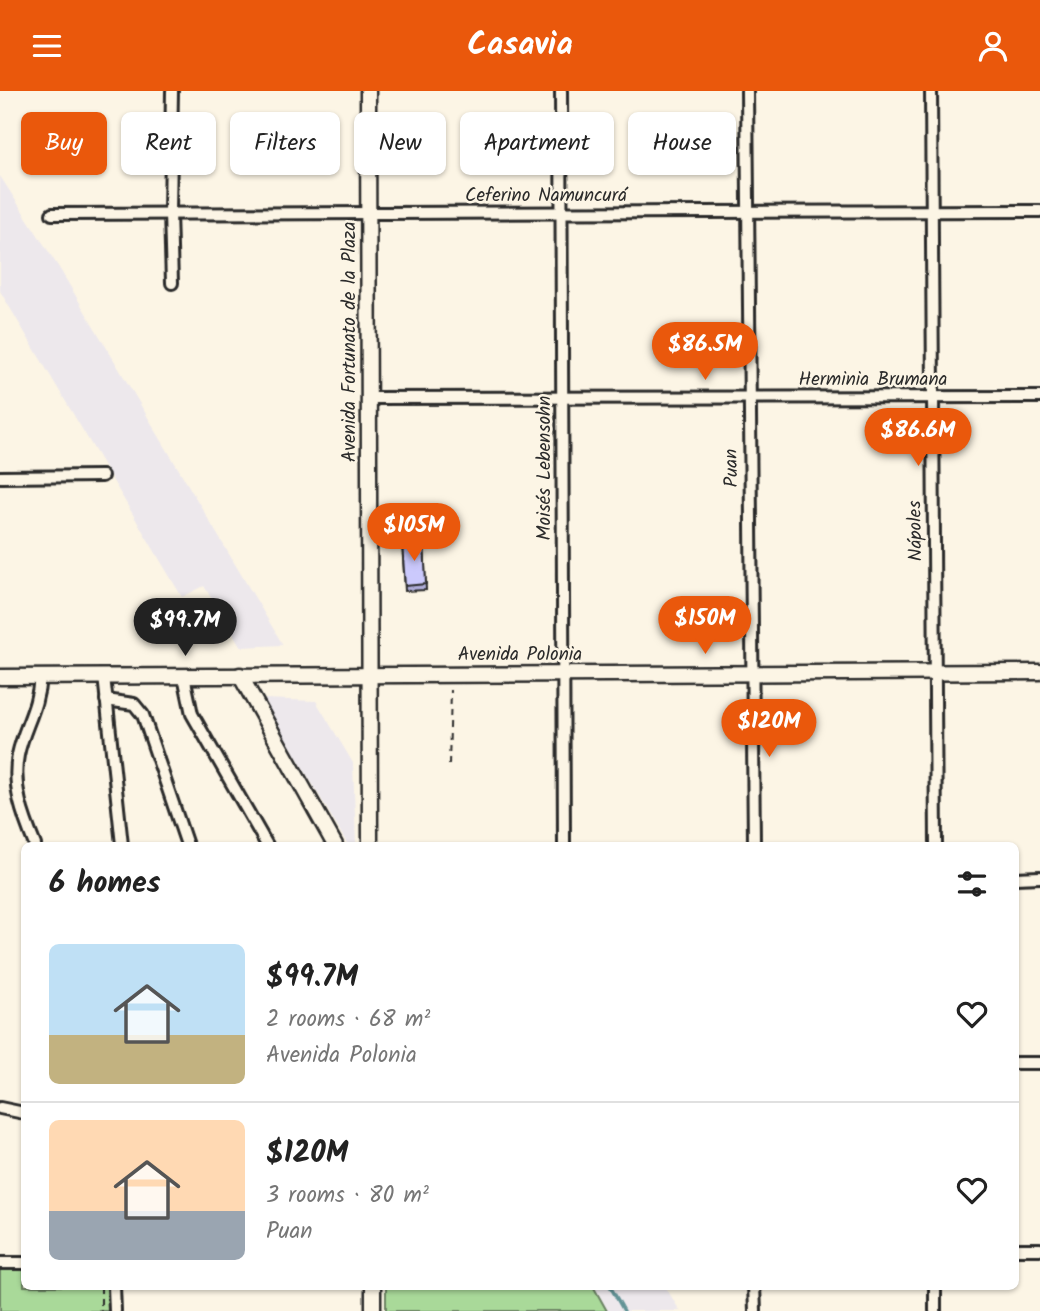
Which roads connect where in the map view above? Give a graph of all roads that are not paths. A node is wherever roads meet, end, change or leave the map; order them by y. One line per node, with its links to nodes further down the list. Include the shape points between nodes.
1 (172, 91): 8 (street)
2 (368, 91): 12 (main road, Avenida Fortunato de la Plaza)
3 (561, 91): 11 (street, Moisés Lebensohn)
4 (747, 91): 9 (street, Puan)
5 (931, 91): 6 (street, Nápoles)
6 (932, 211): 7 (street, Ceferino Namuncurá); 9 (street, Ceferino Namuncurá); 14 (street, Nápoles)
7 (1040, 211)
8 (170, 212): 10 (street, Ceferino Namuncurá); 12 (street, Ceferino Namuncurá); 13 (street)
9 (746, 212): 11 (street, Ceferino Namuncurá); 18 (street, Puan)
10 (52, 213)
11 (561, 213): 12 (street, Ceferino Namuncurá); 17 (street, Moisés Lebensohn)
12 (368, 214): 16 (main road, Avenida Fortunato de la Plaza)
13 (172, 283)
14 (933, 397): 15 (street, Herminia Brumana); 18 (street, Herminia Brumana); 21 (street, Nápoles)
15 (1040, 397)
16 (369, 398): 17 (street, Herminia Brumana); 24 (main road, Avenida Fortunato de la Plaza)
17 (562, 398): 18 (street, Herminia Brumana); 25 (street, Moisés Lebensohn)
18 (748, 398): 23 (street, Puan)
19 (102, 476): 20 (street)
20 (0, 477)
21 (935, 672): 22 (main road, Avenida Polonia); 23 (main road, Avenida Polonia); 40 (street, Nápoles)
22 (1040, 672)
23 (753, 673): 25 (main road, Avenida Polonia); 39 (street, Puan)
24 (369, 674): 25 (main road, Avenida Polonia); 27 (main road, Avenida Polonia); 37 (main road, Avenida Fortunato de la Plaza)
25 (564, 674): 38 (street, Moisés Lebensohn)
26 (184, 675): 27 (main road, Avenida Polonia); 29 (main road, Avenida Polonia); 35 (street, via 192,714)
27 (240, 675): 36 (main road)
28 (40, 676): 29 (main road, Avenida Polonia); 30 (main road, Avenida Polonia); 32 (street, via 39,696 18,754 16,775)
29 (104, 676): 31 (street)
30 (0, 677)
31 (106, 700): 33 (street); 34 (street, via 134,704 143,715)
32 (34, 842)
33 (122, 842)
34 (186, 842)
35 (265, 842)
36 (333, 842)
37 (370, 842)
38 (564, 842)
39 (754, 842)
40 (936, 842)
41 (1040, 877): 42 (street)
42 (1019, 878)
43 (1019, 1063): 44 (street)
44 (1040, 1063)
45 (0, 1108): 46 (street)
46 (21, 1112)
47 (1019, 1249): 48 (street)
48 (1040, 1249)
49 (0, 1263): 50 (street)
50 (21, 1263)
51 (114, 1290): 55 (street)
52 (373, 1290): 56 (main road)
53 (754, 1290): 57 (street)
54 (935, 1290): 58 (street)
55 (115, 1311)
56 (373, 1311)
57 (755, 1311)
58 (935, 1311)

